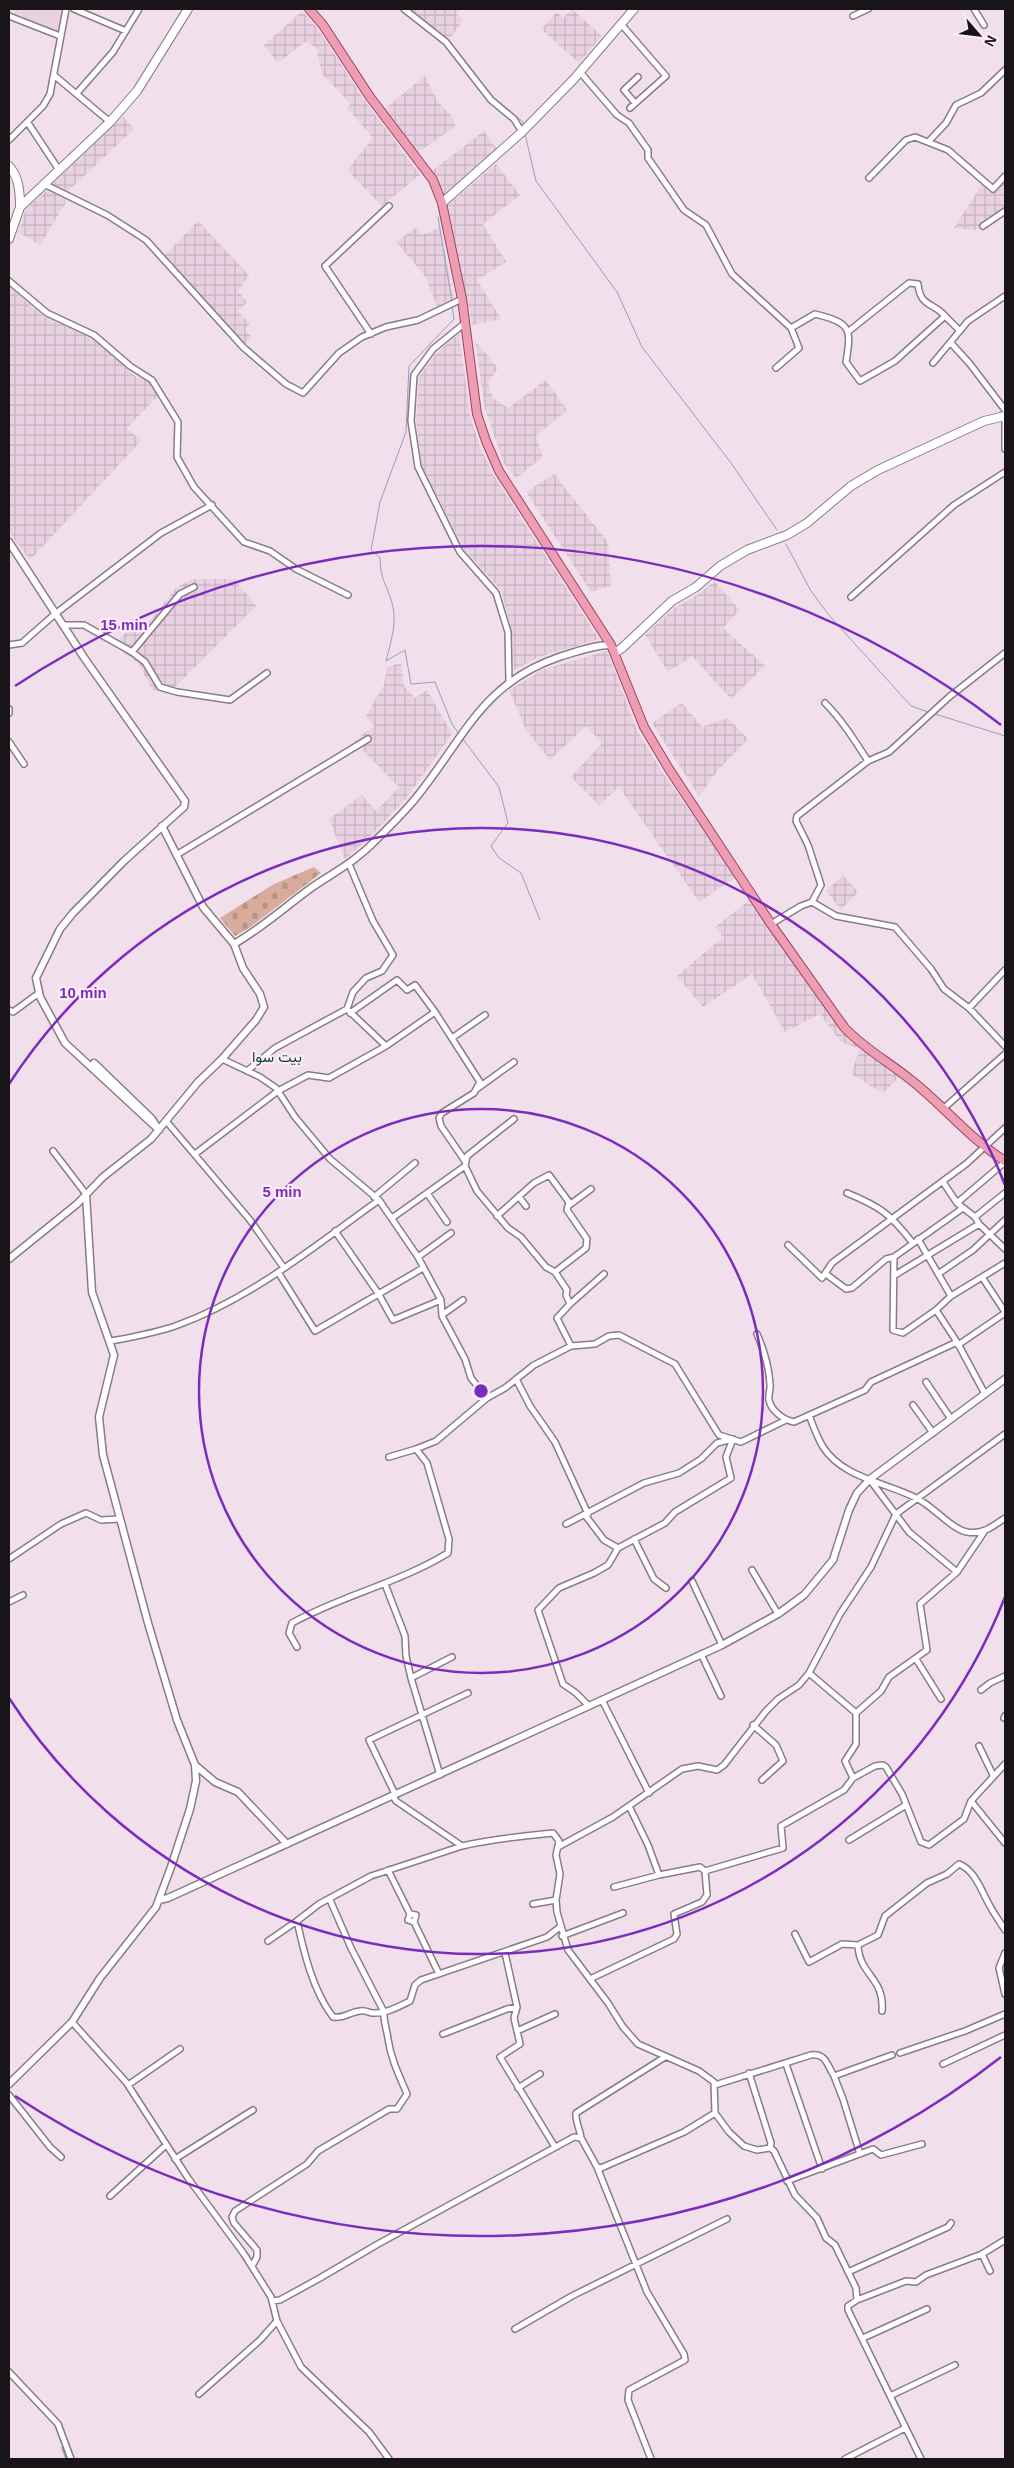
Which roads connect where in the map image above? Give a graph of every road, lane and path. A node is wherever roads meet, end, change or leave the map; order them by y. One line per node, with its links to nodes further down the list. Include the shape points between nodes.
1 (66, 9): 15 (street)
2 (74, 9): 14 (street)
3 (140, 9): 14 (street)
4 (188, 9): 23 (main road, via 137,91)
5 (308, 9): 33 (main road, via 323,25 370,97 433,180)
6 (404, 9): 25 (street, via 446,42 491,100 514,119)
7 (634, 9): 12 (main road)
8 (868, 9): 11 (street)
9 (974, 9): 13 (street)
10 (9, 16): 15 (street)
11 (853, 16)
12 (621, 24): 17 (main road); 21 (street, via 666,76)
13 (984, 25)
14 (126, 31): 20 (street)
15 (60, 36): 18 (street)
16 (1005, 70): 27 (street, via 981,93 956,104 946,123)
17 (580, 72): 25 (main road); 44 (street, via 617,115 630,123 648,150 648,158 684,210 706,225 732,274)
18 (55, 76): 20 (street); 24 (street, via 44,106)
19 (638, 77): 21 (street, via 624,90)
20 (77, 93): 23 (street)
21 (635, 103): 22 (street)
22 (630, 108)
23 (110, 122): 29 (main road)
24 (28, 123): 26 (street); 29 (street)
25 (522, 132): 33 (main road, via 496,159)
26 (9, 140)
27 (929, 141): 30 (street, via 948,150 993,189); 31 (street, via 915,137 906,140)
28 (9, 166): 35 (main road, via 17,181)
29 (59, 170): 32 (main road)
30 (1005, 176)
31 (868, 178)
32 (44, 184): 35 (main road); 47 (street, via 107,215 146,240 243,347 286,384 303,392 339,354)
33 (442, 204): 41 (main road)
34 (389, 206): 47 (street, via 325,266)
35 (20, 207): 38 (main road)
36 (1005, 211): 37 (street)
37 (983, 226)
38 (9, 238)
39 (9, 281): 55 (street, via 47,314 94,335 152,380 178,422 177,456 194,487)
40 (1005, 296): 46 (street, via 968,321)
41 (462, 299): 43 (main road); 47 (street, via 418,320)
42 (945, 316): 45 (street, via 919,295 918,284 909,283); 45 (street, via 896,361 860,381 846,362); 46 (street)
43 (465, 324): 63 (main road, via 477,414 499,471); 68 (street, via 433,349 414,375 411,421 422,476 460,552 496,593 508,632)
44 (791, 328): 45 (street, via 815,314 836,320); 50 (street, via 799,348)
45 (849, 331)
46 (960, 332): 48 (street)
47 (371, 334)
48 (950, 343): 49 (street); 51 (street)
49 (932, 363)
50 (776, 368)
51 (1005, 410)
52 (1005, 416): 53 (street); 65 (main road, via 984,421 878,470 851,486 807,523 720,566 696,587 672,601)
53 (1005, 449)
54 (1005, 472): 59 (street, via 954,505)
55 (212, 505): 58 (street, via 244,542 270,551 296,569); 60 (street, via 161,533)
56 (9, 542): 60 (street)
57 (194, 587): 64 (street, via 180,594)
58 (348, 595)
59 (851, 597)
60 (56, 614): 61 (street); 62 (street, via 22,643)
61 (63, 625): 64 (street, via 84,626); 76 (street, via 185,801 184,807)
62 (9, 645)
63 (611, 645): 65 (main road); 68 (street, via 541,663)
64 (132, 652): 67 (street, via 145,662 160,687 222,701 230,700)
65 (615, 653): 80 (main road, via 644,727)
66 (1005, 653): 74 (street, via 949,696 889,752)
67 (267, 673)
68 (509, 681): 78 (street, via 473,719 413,801)
69 (825, 704): 74 (street, via 839,717)
70 (9, 709): 71 (street)
71 (9, 714)
72 (368, 739): 77 (street)
73 (9, 742): 75 (street)
74 (868, 760): 79 (street, via 797,816 796,821 821,885)
75 (24, 764)
76 (162, 826): 77 (street); 83 (street, via 67,921 38,972 36,983)
77 (178, 854): 81 (street, via 203,907)
78 (349, 864): 81 (street); 86 (street, via 372,920 393,955 382,971 366,978 352,992)
79 (812, 902): 80 (street); 84 (street, via 836,916 895,927 944,989)
80 (771, 924): 98 (main road, via 844,1027)
81 (234, 944): 93 (street, via 264,1007)
82 (1005, 971): 84 (street)
83 (39, 993): 85 (street, via 13,1012); 102 (street, via 62,1038 94,1062 152,1119)
84 (969, 1008): 91 (street)
85 (9, 1010)
86 (348, 1011): 87 (street, via 397,980 407,990 415,985); 90 (street); 95 (street, via 275,1048)
87 (435, 1012): 89 (street); 90 (street)
88 (485, 1014): 89 (street)
89 (452, 1038): 96 (street, via 478,1078)
90 (386, 1046): 97 (street, via 329,1078 308,1075)
91 (1005, 1046)
92 (1005, 1054): 98 (street)
93 (222, 1059): 95 (street); 100 (street, via 198,1082)
94 (514, 1062): 96 (street)
95 (247, 1071): 97 (street)
96 (478, 1089): 108 (street, via 439,1118)
97 (278, 1091): 105 (street); 116 (street, via 330,1159)
98 (944, 1108): 103 (main road)
99 (514, 1119): 108 (street, via 467,1156)
100 (167, 1122): 102 (street); 105 (street)
101 (1005, 1128): 103 (street)
102 (158, 1130): 114 (street)
103 (985, 1147): 106 (main road); 109 (street)
104 (53, 1151): 114 (street)
105 (195, 1154): 140 (street, via 250,1220)
106 (1005, 1162): 117 (street)
107 (415, 1163): 116 (street)
108 (465, 1163): 111 (street); 121 (street, via 477,1191)
109 (943, 1182): 117 (street); 123 (street)
110 (591, 1189): 119 (street)
111 (427, 1193): 122 (street); 126 (street)
112 (847, 1193): 123 (street, via 873,1203)
113 (1005, 1193): 124 (street)
114 (86, 1194): 138 (street); 158 (street, via 92,1292)
115 (519, 1197): 118 (street); 119 (street, via 549,1175 569,1202); 121 (street)
116 (376, 1198): 122 (street); 128 (street)
117 (957, 1203): 120 (street)
118 (526, 1206)
119 (568, 1206): 143 (street, via 567,1210 587,1239 586,1248)
120 (963, 1208): 124 (street); 131 (street)
121 (497, 1216): 143 (street)
122 (392, 1218): 137 (street)
123 (893, 1218): 132 (street); 145 (street, via 832,1263)
124 (975, 1218): 127 (street)
125 (1005, 1220): 130 (street)
126 (447, 1222)
127 (979, 1224): 130 (street); 135 (street)
128 (336, 1231): 140 (street); 149 (street)
129 (451, 1233): 137 (street)
130 (990, 1235): 134 (street); 146 (street)
131 (918, 1239): 132 (street); 135 (street)
132 (912, 1242): 136 (street)
133 (788, 1245): 145 (street, via 819,1278)
134 (1005, 1249)
135 (927, 1255): 146 (street); 147 (street)
136 (894, 1256): 145 (street, via 852,1288 846,1289); 147 (street)
137 (418, 1257): 141 (street)
138 (9, 1259)
139 (1005, 1263): 148 (street)
140 (284, 1268): 142 (street)
141 (424, 1268): 149 (street); 151 (street)
142 (278, 1272): 149 (street, via 315,1331); 158 (street, via 178,1325)
143 (555, 1272): 153 (street, via 567,1290)
144 (604, 1274): 153 (street)
145 (826, 1274)
146 (938, 1274): 150 (street)
147 (894, 1275): 154 (street, via 893,1330 903,1333)
148 (982, 1277): 150 (street); 155 (street)
149 (378, 1293): 151 (street, via 392,1320)
150 (951, 1296): 154 (street)
151 (441, 1300): 156 (street)
152 (463, 1300): 156 (street)
153 (570, 1304): 160 (street, via 556,1318)
154 (936, 1310): 159 (street)
155 (1005, 1313): 159 (street)
156 (442, 1315): 165 (street, via 471,1378)
157 (757, 1334): 169 (street, via 766,1355 769,1400 775,1411)
158 (111, 1341): 180 (street, via 114,1355 99,1417 103,1455)
159 (958, 1343): 164 (street); 167 (street, via 871,1382 865,1390)
160 (571, 1346): 162 (street, via 534,1365); 172 (street, via 595,1344 610,1336 619,1336 675,1364 719,1435)
161 (1005, 1379): 164 (street)
162 (516, 1380): 165 (street); 178 (street, via 554,1442)
163 (926, 1382): 168 (street)
164 (985, 1394): 168 (street)
165 (487, 1398): 173 (street, via 436,1440)
166 (913, 1405): 170 (street)
167 (809, 1415): 169 (street, via 794,1422); 175 (street, via 822,1446 831,1457)
168 (951, 1419): 170 (street)
169 (786, 1420): 172 (street, via 741,1442)
170 (933, 1433): 175 (street)
171 (1005, 1434): 176 (street)
172 (733, 1439): 178 (street, via 717,1443 701,1459 679,1473 644,1483); 183 (street, via 726,1457 731,1478 675,1512 665,1523)
173 (416, 1449): 174 (street); 189 (street, via 427,1463 449,1539 448,1553 414,1573)
174 (389, 1457)
175 (870, 1480): 176 (street); 177 (street); 193 (street, via 857,1493 848,1510 833,1560 804,1595)
176 (917, 1498): 177 (street); 182 (street, via 965,1532)
177 (896, 1514): 187 (street, via 910,1532); 199 (street, via 871,1567 840,1614)
178 (587, 1515): 181 (street); 184 (street, via 604,1540)
179 (1005, 1518): 182 (street)
180 (120, 1519): 185 (street, via 100,1520 86,1513 61,1524); 213 (street, via 172,1705)
181 (566, 1524)
182 (984, 1532): 187 (street)
183 (634, 1539): 184 (street); 190 (street, via 654,1579)
184 (618, 1548): 207 (street, via 608,1565 559,1588 538,1610 563,1684)
185 (9, 1559)
186 (752, 1570): 193 (street)
187 (956, 1572): 198 (street, via 920,1604 928,1650)
188 (692, 1581): 194 (street)
189 (385, 1584): 195 (street, via 292,1623 289,1633); 201 (street, via 405,1636)
190 (666, 1588)
191 (24, 1595): 192 (street)
192 (9, 1602)
193 (778, 1614): 194 (street)
194 (722, 1645): 196 (street)
195 (297, 1647)
196 (702, 1654): 204 (street); 206 (street)
197 (452, 1657): 201 (street)
198 (916, 1658): 205 (street); 208 (street, via 889,1677 881,1692)
199 (809, 1673): 208 (street); 210 (street)
200 (1005, 1676): 202 (street)
201 (411, 1678): 209 (street)
202 (981, 1690)
203 (468, 1693): 209 (street)
204 (721, 1696)
205 (941, 1699)
206 (602, 1700): 207 (street); 218 (street)
207 (589, 1706): 215 (street)
208 (856, 1713): 216 (street, via 856,1744 845,1761)
209 (423, 1715): 215 (street); 219 (street, via 369,1740)
210 (753, 1725): 217 (street, via 776,1745 783,1761); 218 (street, via 717,1770 698,1766 682,1769)
211 (979, 1746): 214 (street)
212 (1005, 1764): 214 (street)
213 (195, 1765): 225 (street, via 209,1778 238,1792); 232 (street, via 196,1781 190,1809)
214 (993, 1774): 220 (street)
215 (440, 1775): 219 (street)
216 (853, 1778): 221 (street, via 882,1764); 229 (street, via 844,1790 781,1826 782,1848)
217 (762, 1780)
218 (649, 1793): 222 (street)
219 (394, 1795): 225 (street); 226 (street, via 396,1800)
220 (970, 1801): 221 (street, via 964,1819 929,1845 921,1842); 224 (street)
221 (906, 1805): 223 (street)
222 (629, 1806): 227 (street); 230 (street)
223 (849, 1840)
224 (1005, 1843)
225 (286, 1844): 232 (street)
226 (462, 1846): 227 (street, via 500,1838 553,1833); 228 (street)
227 (558, 1846): 234 (street, via 556,1855 560,1874)
228 (388, 1870): 233 (street); 247 (street, via 410,1914 408,1920 414,1922)
229 (704, 1871): 230 (street, via 700,1867); 248 (street, via 707,1896 702,1902 674,1914 674,1939)
230 (659, 1875): 231 (street)
231 (614, 1887)
232 (159, 1900): 255 (street, via 100,1978)
233 (330, 1900): 237 (street, via 319,1904); 252 (street)
234 (556, 1900): 235 (street); 239 (street)
235 (533, 1904)
236 (623, 1913): 242 (street)
237 (297, 1921): 243 (street); 252 (street, via 324,2006 333,2017 360,2010)
238 (1003, 1921): 240 (street); 244 (street, via 989,1905 967,1867 959,1864 927,1883 886,1916 878,1935)
239 (560, 1927): 242 (street); 245 (street, via 547,1937)
240 (1005, 1930)
241 (796, 1934): 244 (street, via 809,1962 842,1944)
242 (562, 1936): 248 (street, via 568,1950)
243 (268, 1941)
244 (858, 1945): 251 (street, via 858,1959 883,1996)
245 (505, 1952): 247 (street); 250 (street)
246 (1005, 1953): 249 (street, via 999,1968)
247 (438, 1974): 252 (street, via 415,1985 410,2000)
248 (590, 1979): 262 (street, via 638,2044)
249 (1005, 1994)
250 (517, 2007): 256 (street, via 514,2018); 257 (street)
251 (882, 2011)
252 (384, 2012): 292 (street, via 388,2049 407,2094 396,2109 389,2109 318,2151 307,2164 236,2211 232,2216 234,2223 257,2250)
253 (554, 2014): 256 (street)
254 (1005, 2014): 260 (street)
255 (72, 2022): 268 (street); 269 (street)
256 (517, 2031): 271 (street, via 520,2044 500,2057)
257 (443, 2034)
258 (1005, 2035): 264 (street)
259 (180, 2049): 269 (street)
260 (900, 2053)
261 (892, 2055): 267 (street)
262 (665, 2057): 270 (street, via 699,2071); 275 (street, via 576,2113)
263 (786, 2064): 265 (street); 267 (street, via 819,2054); 284 (street)
264 (943, 2064)
265 (749, 2073): 270 (street); 279 (street)
266 (540, 2074): 271 (street)
267 (834, 2076): 280 (street)
268 (9, 2084)
269 (128, 2085): 276 (street)
270 (715, 2085): 274 (street)
271 (518, 2088): 278 (street)
272 (9, 2095): 281 (street)
273 (254, 2110): 282 (street)
274 (715, 2113): 279 (street, via 744,2146 757,2150); 283 (street, via 684,2132)
275 (581, 2138): 278 (street, via 574,2137); 283 (street)
276 (166, 2144): 282 (street); 286 (street)
277 (922, 2144): 280 (street, via 881,2155 873,2149)
278 (555, 2147): 296 (street, via 280,2300)
279 (770, 2148): 285 (street)
280 (860, 2154): 284 (street)
281 (61, 2157)
282 (175, 2159): 292 (street)
283 (597, 2167): 291 (street)
284 (822, 2169): 285 (street)
285 (787, 2182): 294 (street, via 817,2218)
286 (110, 2196)
287 (727, 2219): 291 (street)
288 (951, 2224): 294 (street)
289 (1005, 2240): 290 (street)
290 (982, 2254): 293 (street); 295 (street, via 926,2275 916,2282 906,2282)
291 (636, 2263): 299 (street); 308 (street, via 647,2292 685,2360 629,2390 628,2400)
292 (252, 2266): 296 (street)
293 (990, 2271)
294 (848, 2272): 295 (street)
295 (858, 2300): 300 (street, via 848,2306 848,2310)
296 (272, 2301): 298 (street)
297 (927, 2309): 300 (street)
298 (277, 2322): 303 (street); 307 (street, via 305,2373 369,2432)
299 (515, 2329)
300 (862, 2338): 304 (street)
301 (955, 2365): 304 (street)
302 (10, 2372): 306 (street, via 58,2424)
303 (199, 2394)
304 (890, 2396): 305 (street)
305 (906, 2428): 309 (street); 310 (street)
306 (71, 2459)
307 (389, 2459)
308 (651, 2459)
309 (844, 2459)
310 (921, 2459)

